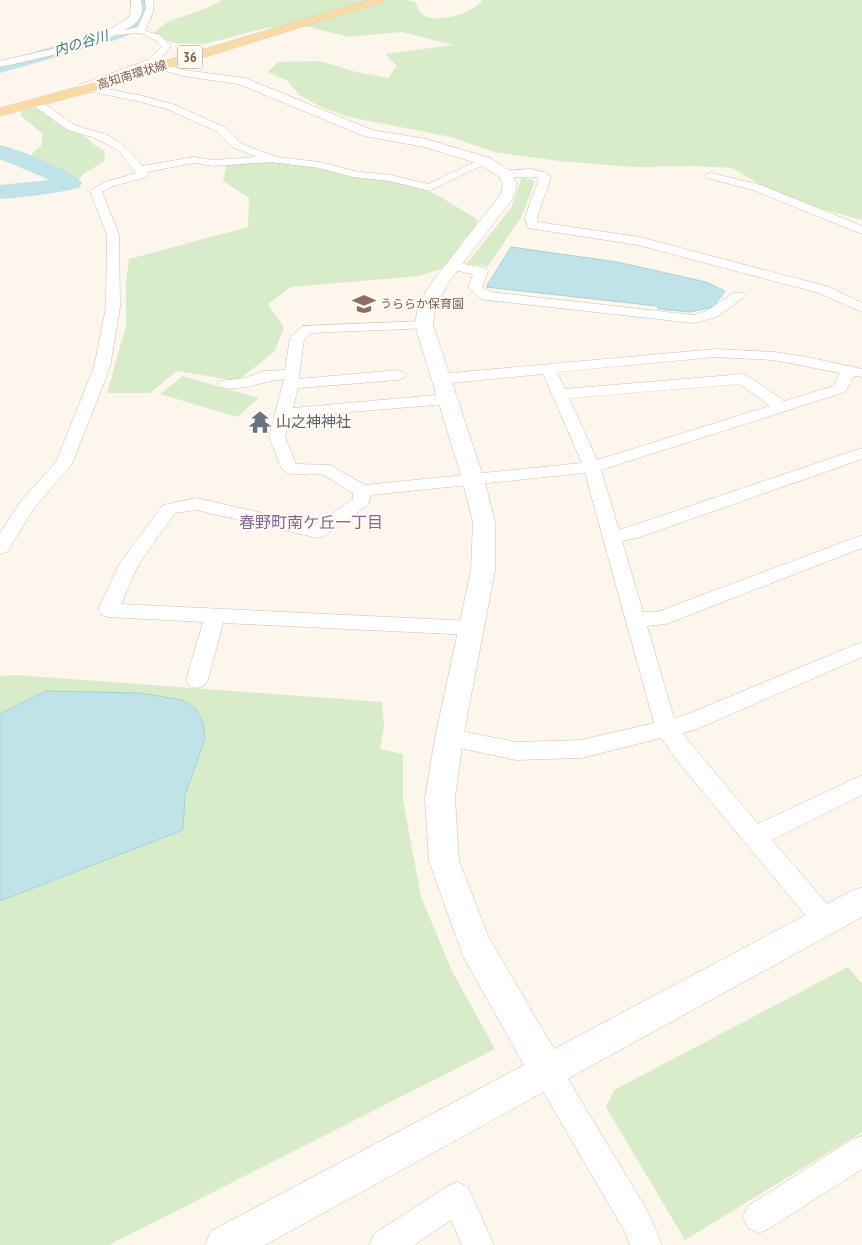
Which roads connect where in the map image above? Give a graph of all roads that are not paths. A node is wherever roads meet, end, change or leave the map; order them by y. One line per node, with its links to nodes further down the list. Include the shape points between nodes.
1 (136, 0): 5 (street, via 134,18)
2 (149, 0): 4 (street, via 150,14)
3 (379, 0): 7 (main road, 高知南環状線 / 36)
4 (138, 31): 5 (street); 8 (street, via 157,37 167,46 155,60 82,87)
5 (119, 32): 6 (street)
6 (0, 64)
7 (160, 66): 8 (main road, 高知南環状線 / 36); 12 (street, via 183,73 241,81 369,132 426,143)
8 (86, 89): 9 (main road, 高知南環状線 / 36); 11 (street, via 171,107 222,130 236,145)
9 (36, 104): 10 (main road, 高知南環状線 / 36); 13 (street, via 72,128 104,138 122,148)
10 (0, 112)
11 (274, 160): 12 (street, via 320,165 429,188); 13 (street, via 214,163 194,160)
12 (485, 161): 14 (street)
13 (140, 170): 39 (street, via 143,174 96,191 114,235 114,307 102,367 64,464 27,505)
14 (504, 174): 17 (street, via 510,184 508,195); 21 (street, via 523,172 545,177 531,217 532,225 638,241 824,290)
15 (712, 176): 16 (street, via 757,187)
16 (862, 230)
17 (453, 266): 19 (street, via 481,271 475,288 487,296); 22 (street, via 427,305)
18 (738, 296): 19 (street, via 712,314 693,319)
19 (503, 298): 20 (street, via 506,295)
20 (651, 307)
21 (862, 308)
22 (424, 325): 26 (street, via 307,329 297,338); 27 (street)
23 (548, 369): 24 (street, via 716,353 774,356); 27 (street); 29 (street)
24 (855, 372): 31 (street, via 840,389)
25 (398, 375): 26 (street)
26 (292, 379): 28 (street, via 264,376 247,382); 32 (street)
27 (440, 379): 30 (street)
28 (224, 384)
29 (559, 394): 31 (street, via 743,378); 34 (street)
30 (447, 399): 32 (street); 35 (street)
31 (782, 407): 34 (street)
32 (283, 412): 36 (street, via 277,437 289,467 324,469)
33 (862, 453): 37 (street, via 630,534)
34 (592, 467): 35 (street); 37 (street)
35 (473, 479): 36 (street); 42 (street, via 484,522 483,570)
36 (362, 491): 40 (street, via 362,501 318,532 196,504 169,510 129,563 108,610)
37 (613, 536): 41 (street)
38 (862, 541): 41 (street, via 659,619)
39 (0, 548)
40 (215, 617): 42 (street, via 302,618); 44 (street)
41 (636, 619): 45 (street)
42 (472, 628): 46 (street)
43 (862, 649): 45 (street)
44 (197, 680)
45 (667, 730): 46 (street, via 581,749 516,751); 48 (street)
46 (449, 738): 51 (street, via 440,798 444,862 475,945)
47 (862, 784): 48 (street)
48 (754, 837): 50 (street)
49 (862, 901): 50 (street)
50 (825, 920): 51 (street)
51 (547, 1072): 54 (street); 57 (street, via 636,1221)
52 (862, 1152): 53 (street)
53 (759, 1217)
54 (224, 1245)
55 (385, 1245): 56 (street, via 457,1198)
56 (478, 1245)
57 (646, 1245)

